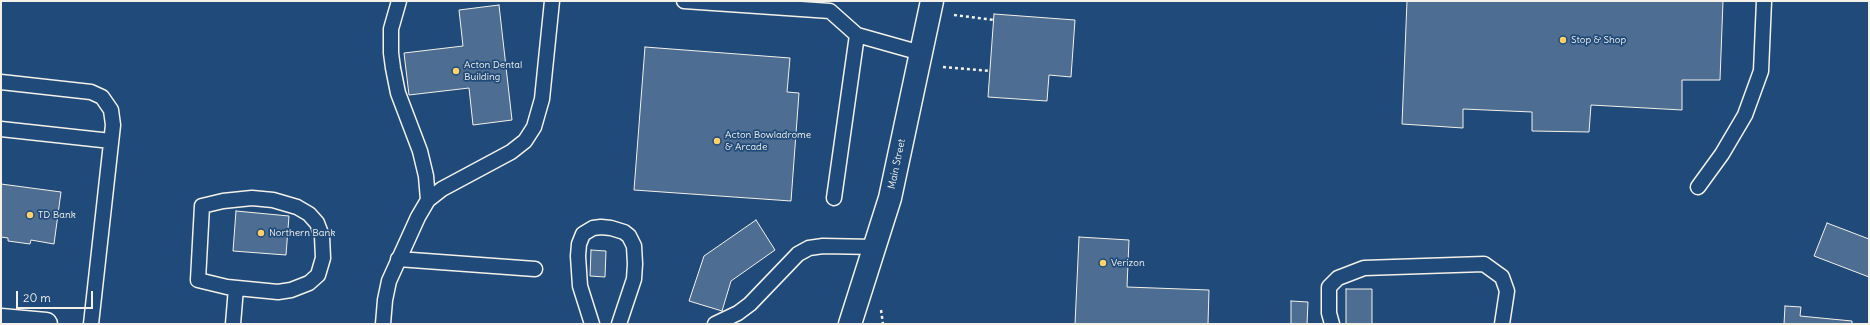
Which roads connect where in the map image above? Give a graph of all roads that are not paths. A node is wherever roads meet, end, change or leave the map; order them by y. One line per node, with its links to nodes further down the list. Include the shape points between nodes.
1 (399, 1): 13 (lane, via 391,29 393,68 398,93 420,151)
2 (552, 1): 13 (lane, via 542,99 538,119 530,135 511,152 442,189)
3 (684, 1): 6 (lane, via 830,12)
4 (1764, 1): 11 (lane, via 1761,72 1745,115 1722,154)
5 (931, 6): 7 (main road, Main Street)
6 (857, 36): 7 (lane); 12 (lane)
7 (920, 59): 14 (main road, Main Street, via 890,198)
8 (1, 82): 10 (lane, via 83,90 97,94 111,110)
9 (1, 129): 10 (lane)
10 (111, 141): 20 (lane)
11 (1698, 187)
12 (834, 198)
13 (428, 200): 15 (lane)
14 (875, 247): 25 (lane, via 809,248 798,254 750,304); 26 (main road, Main Street)
15 (398, 259): 16 (lane); 22 (lane, via 386,290)
16 (535, 269)
17 (236, 288): 17 (lane, via 198,280 202,206 232,199 273,200 297,207 313,218 320,229 323,250 322,264 314,280 297,289 284,291); 21 (lane)
18 (1, 320): 19 (main road)
19 (46, 324)
20 (92, 324)
21 (233, 324)
22 (383, 324)
23 (592, 324): 24 (lane, via 580,286 579,244 583,234 601,227 624,232 634,246 634,279)
24 (619, 324)
25 (716, 324)
26 (850, 324)
27 (1332, 324): 28 (lane, via 1329,314 1329,287 1338,278 1364,268 1484,264 1502,277 1507,291)
28 (1502, 324)

